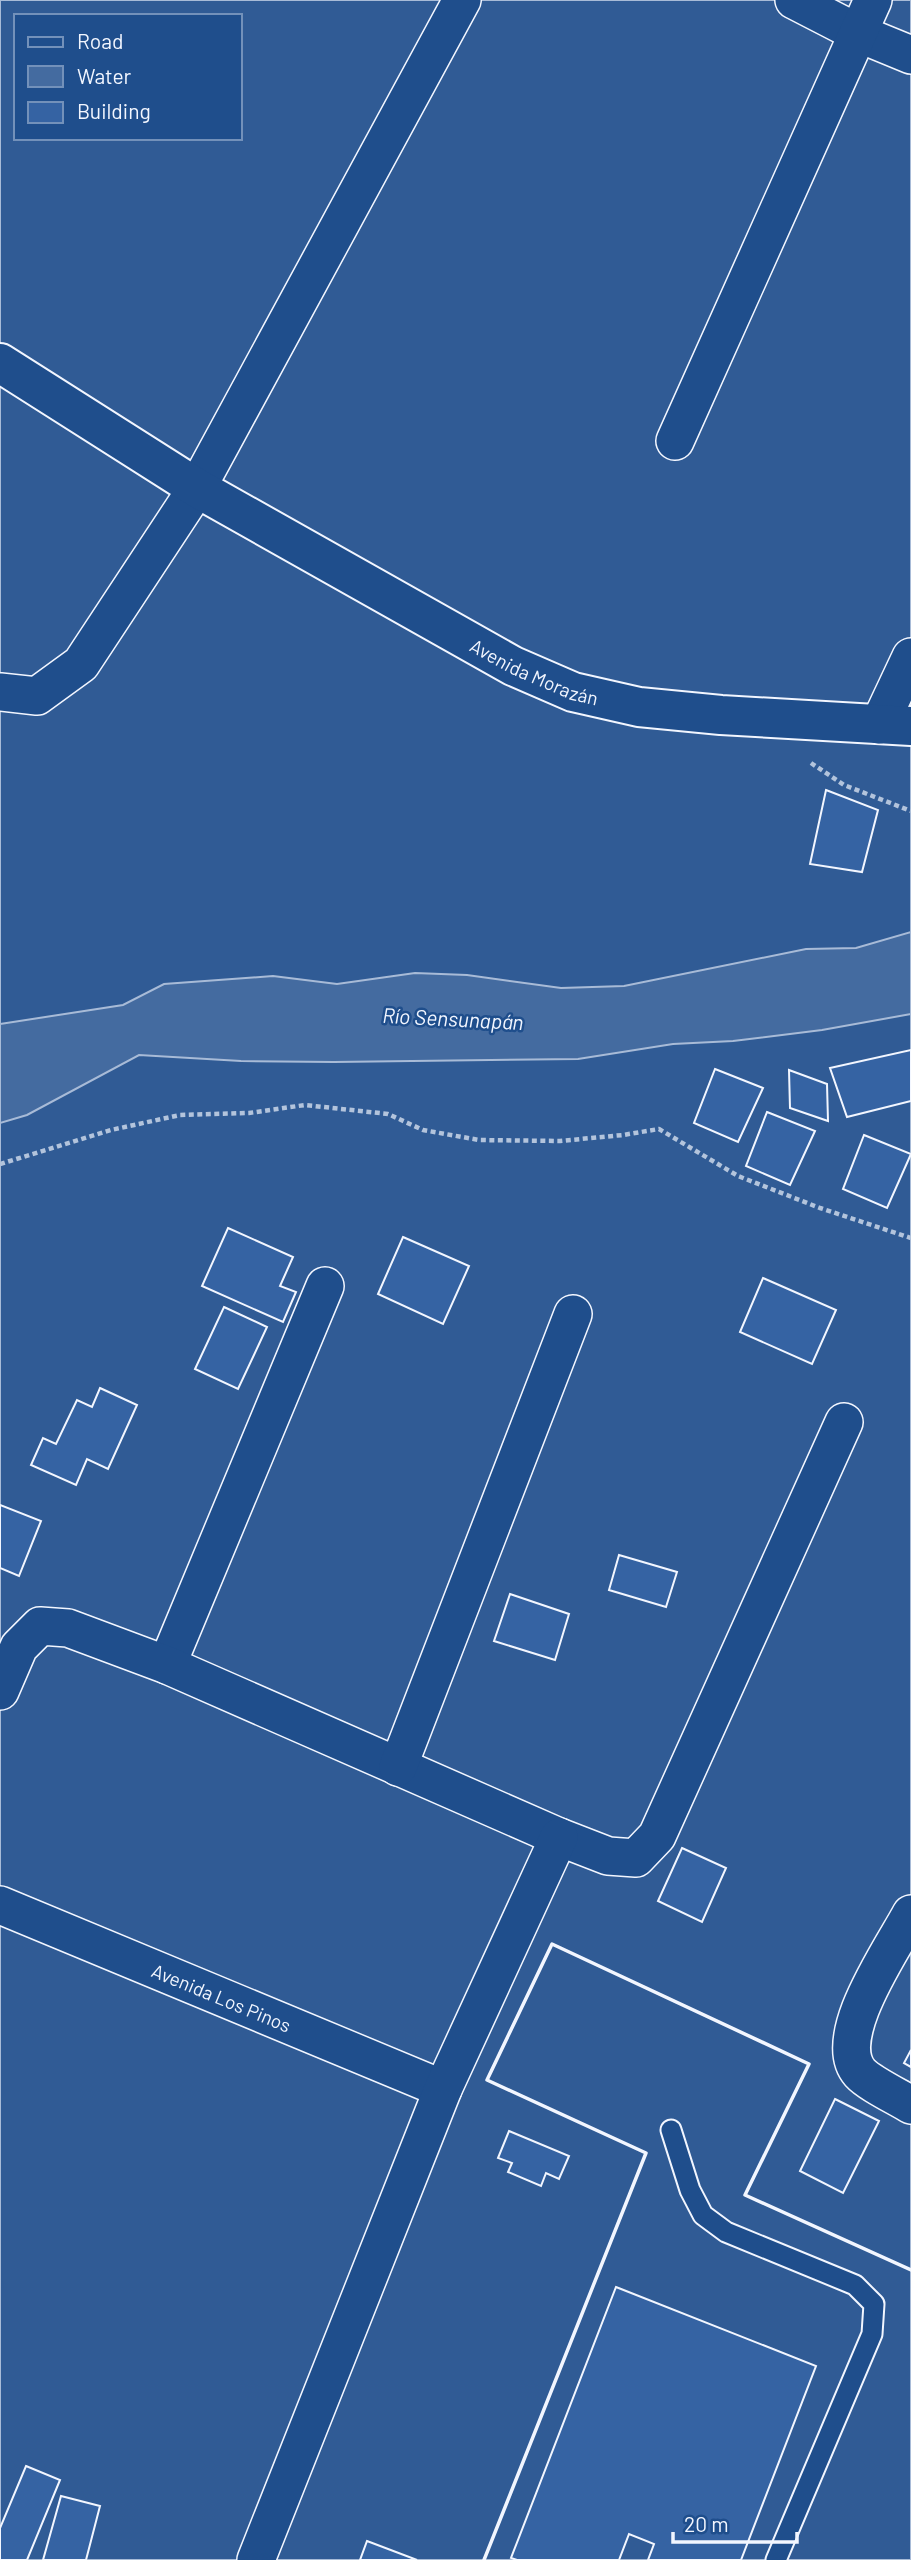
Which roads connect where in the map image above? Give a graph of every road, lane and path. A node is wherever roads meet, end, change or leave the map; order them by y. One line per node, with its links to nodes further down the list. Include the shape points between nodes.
1 (462, 0): 8 (street)
2 (794, 0): 4 (street)
3 (873, 0): 4 (street)
4 (860, 34): 5 (street); 7 (street)
5 (911, 55)
6 (0, 363): 8 (main road, Avenida Morazán)
7 (676, 441)
8 (197, 488): 10 (street, via 81,664 37,696); 11 (main road, Avenida Morazán, via 513,666 573,692 639,707)
9 (911, 657): 12 (street)
10 (0, 692)
11 (820, 720): 12 (main road, Avenida Morazán); 13 (path, via 803,757 844,785)
12 (895, 726)
13 (911, 811)
14 (0, 1164): 15 (path, via 111,1130 180,1115 249,1113 305,1105 388,1114 423,1130 479,1140 560,1141 659,1129 738,1176)
15 (911, 1238)
16 (325, 1286): 19 (street)
17 (573, 1314): 21 (street)
18 (844, 1422): 22 (street, via 657,1836 636,1858 608,1856)
19 (167, 1665): 20 (street, via 68,1628 40,1626 19,1647); 21 (street)
20 (0, 1691)
21 (398, 1767): 22 (street)
22 (559, 1837): 25 (street)
23 (0, 1905): 25 (street, Avenida Los Pinos)
24 (911, 1914): 26 (street, via 859,2009 850,2044 859,2072)
25 (443, 2089): 28 (street)
26 (911, 2105)
27 (671, 2130): 29 (lane, via 703,2215 726,2232 855,2284 874,2304 872,2334)
28 (256, 2560)
29 (776, 2560)

